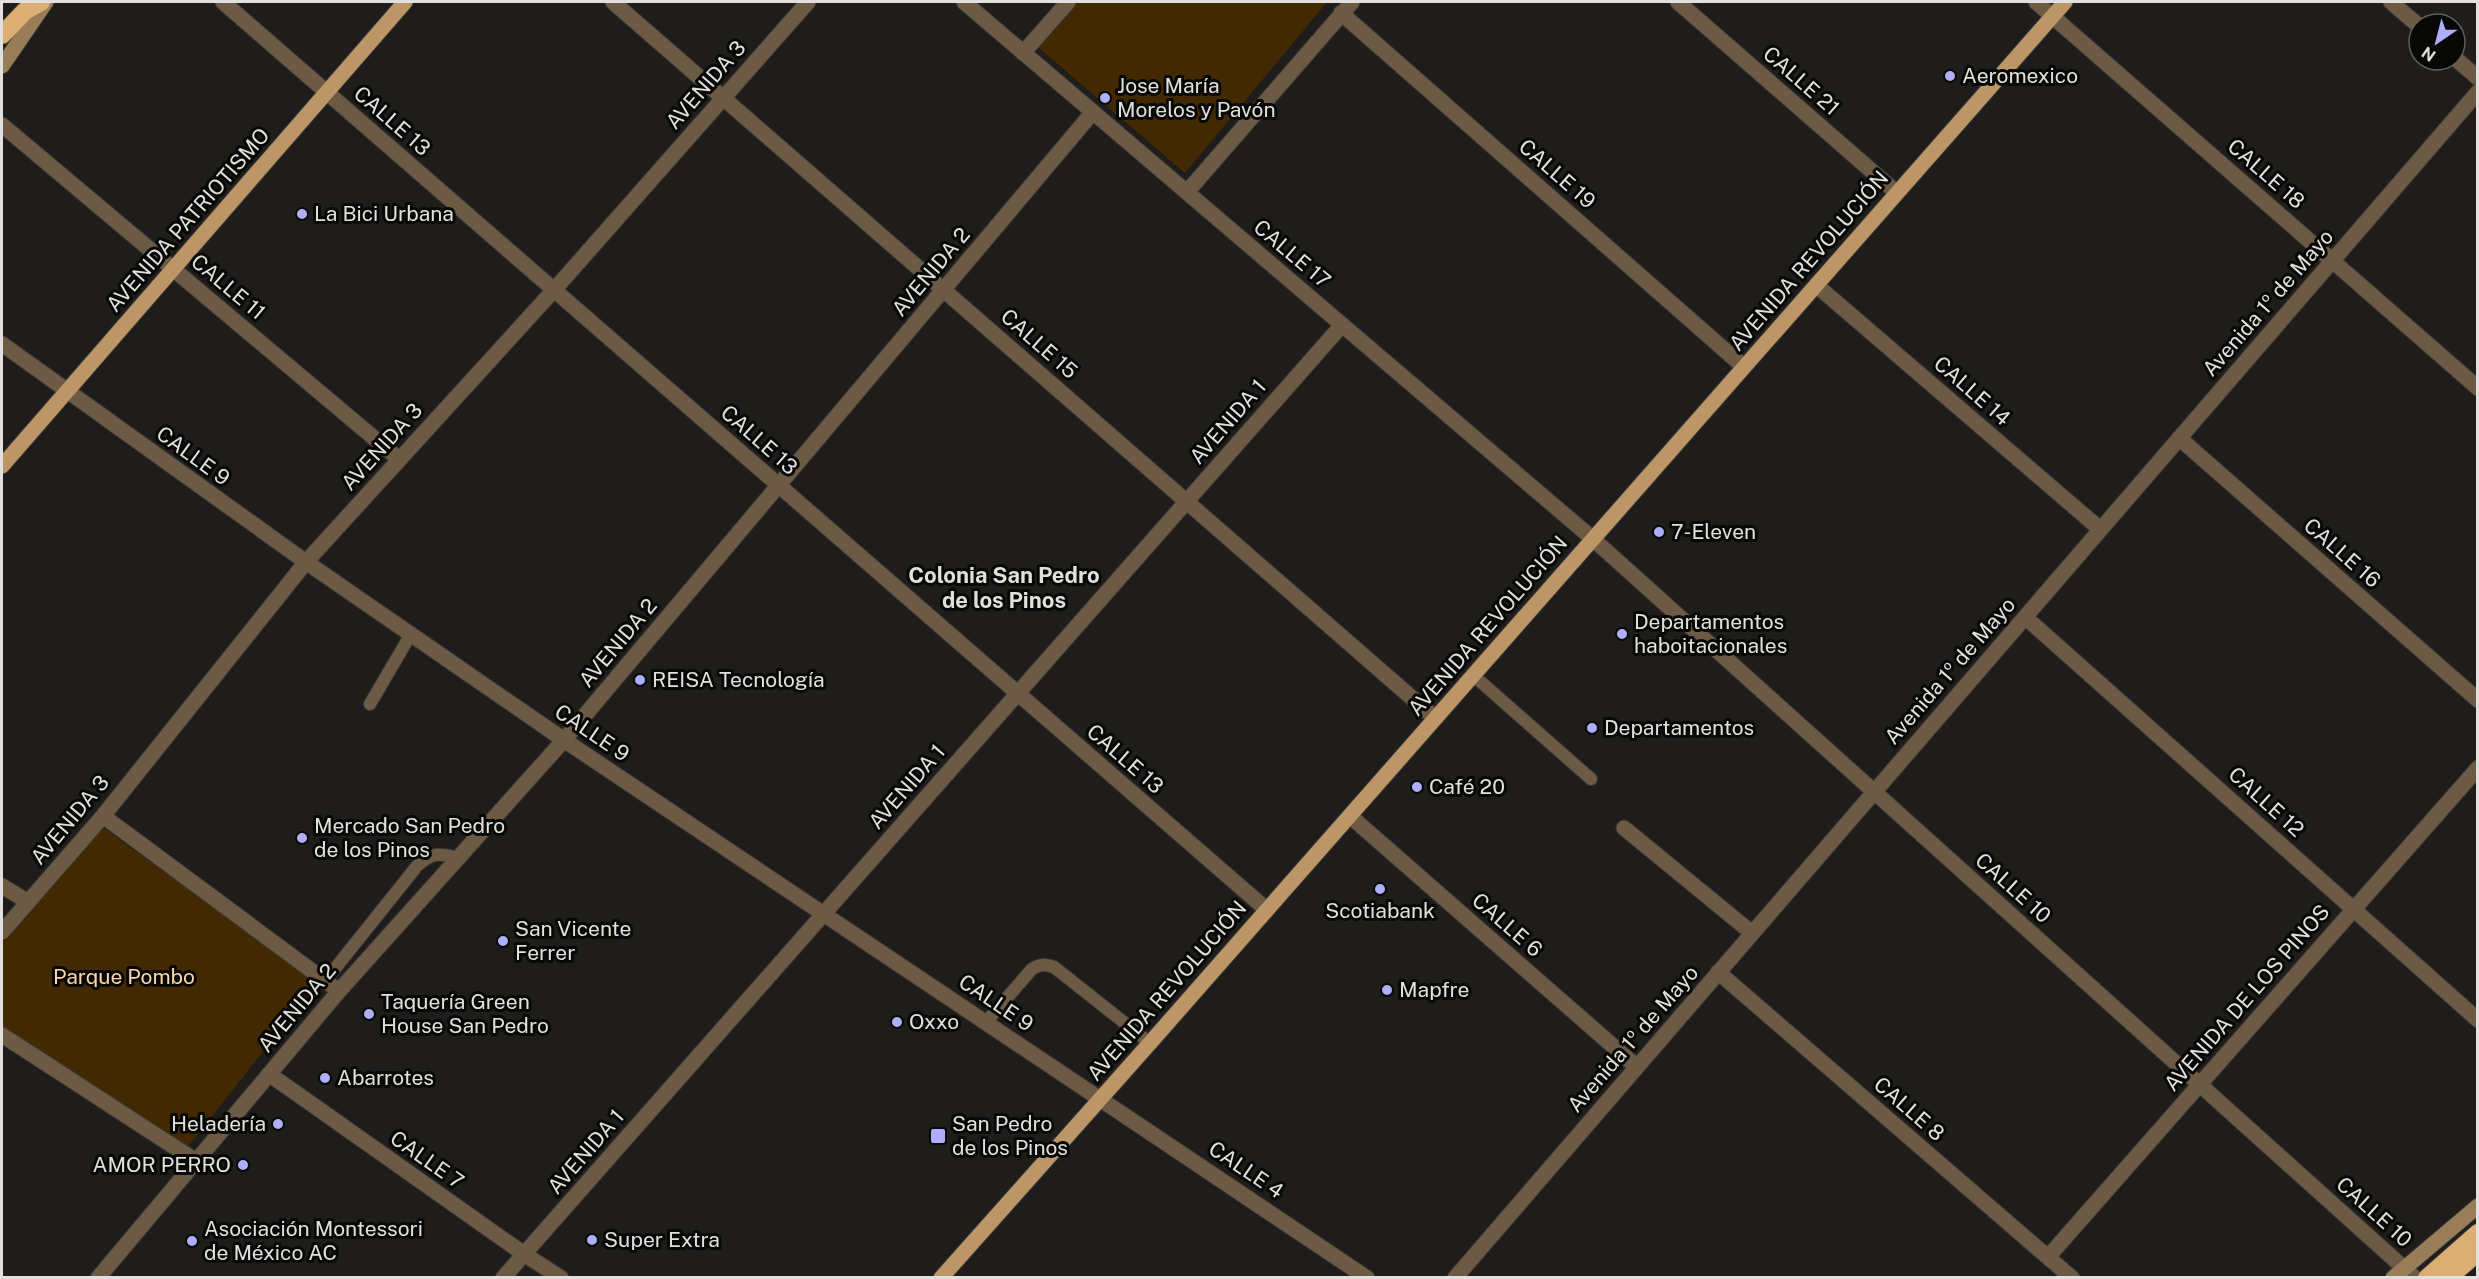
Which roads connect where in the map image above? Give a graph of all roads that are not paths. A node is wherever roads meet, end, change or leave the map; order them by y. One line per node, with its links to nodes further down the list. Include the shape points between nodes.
1 (41, 2): 16 (highway, via 25,11)
2 (46, 2): 18 (main road)
3 (223, 2): 19 (street, CALLE 13)
4 (405, 2): 19 (main road, AVENIDA PATRIOTISMO)
5 (614, 2): 21 (street, CALLE 15)
6 (808, 2): 21 (street, AVENIDA 3)
7 (964, 2): 17 (street, CALLE 17)
8 (1068, 2): 17 (street)
9 (1678, 2): 25 (street, CALLE 21)
10 (2036, 2): 14 (street, CALLE 18)
11 (2065, 2): 14 (main road, AVENIDA REVOLUCIÓN)
12 (2391, 2): 15 (street)
13 (1347, 7): 24 (street); 33 (street, CALLE 19)
14 (2053, 16): 25 (main road, AVENIDA REVOLUCIÓN); 26 (street, CALLE 18)
15 (2407, 16)
16 (2, 35)
17 (1023, 53): 22 (street, CALLE 17)
18 (2, 66)
19 (327, 92): 27 (main road, AVENIDA PATRIOTISMO); 30 (street, CALLE 13)
20 (2478, 92): 26 (street, Avenida 1º de Mayo)
21 (722, 98): 29 (street, CALLE 15); 30 (street, AVENIDA 3)
22 (1093, 112): 24 (street, CALLE 17); 29 (street, AVENIDA 2)
23 (2, 125): 27 (street, CALLE 11)
24 (1187, 192): 31 (street, CALLE 17)
25 (1897, 193): 28 (main road, AVENIDA REVOLUCIÓN)
26 (2332, 261): 34 (street, CALLE 18); 36 (street, Avenida 1º de Mayo)
27 (174, 268): 35 (main road, AVENIDA PATRIOTISMO); 37 (street, CALLE 11)
28 (1816, 285): 33 (main road, AVENIDA REVOLUCIÓN); 41 (street, CALLE 14)
29 (944, 289): 39 (street, AVENIDA 2); 40 (street, CALLE 15)
30 (554, 290): 37 (street, AVENIDA 3); 39 (street, CALLE 13)
31 (1342, 325): 40 (street, AVENIDA 1); 42 (street, CALLE 17)
32 (2, 344): 35 (street, CALLE 9)
33 (1744, 367): 42 (main road, AVENIDA REVOLUCIÓN)
34 (2478, 388)
35 (67, 391): 38 (main road, AVENIDA PATRIOTISMO); 43 (street, CALLE 9)
36 (2179, 438): 41 (street, Avenida 1º de Mayo); 48 (street, CALLE 16)
37 (399, 459): 43 (street, AVENIDA 3)
38 (2, 466)
39 (778, 485): 47 (street, CALLE 13); 51 (street, AVENIDA 2)
40 (1187, 501): 47 (street, AVENIDA 1); 50 (street, CALLE 15)
41 (2100, 529): 44 (street, Avenida 1º de Mayo)
42 (1593, 539): 46 (main road, AVENIDA REVOLUCIÓN); 54 (street, CALLE 10)
43 (306, 562): 45 (street, CALLE 9); 55 (street, AVENIDA 3)
44 (2025, 616): 54 (street, Avenida 1º de Mayo); 61 (street, CALLE 12)
45 (411, 634): 49 (lane); 51 (street, CALLE 9)
46 (1473, 675): 50 (main road, AVENIDA REVOLUCIÓN); 53 (lane)
47 (1018, 693): 62 (street, CALLE 13); 63 (street, AVENIDA 1)
48 (2478, 700)
49 (370, 704)
50 (1435, 718): 56 (main road, AVENIDA REVOLUCIÓN)
51 (564, 740): 58 (street, AVENIDA 2); 63 (street, CALLE 9)
52 (2478, 768): 61 (street, AVENIDA DE LOS PINOS)
53 (1592, 779)
54 (1874, 791): 65 (street, Avenida 1º de Mayo); 75 (street, CALLE 10)
55 (103, 816): 60 (street, AVENIDA 3); 67 (street)
56 (1350, 816): 62 (main road, AVENIDA REVOLUCIÓN); 73 (street, CALLE 6)
57 (1624, 828): 65 (street)
58 (459, 858): 67 (lane, via 438,853 417,866); 68 (street, AVENIDA 2)
59 (2, 885): 60 (street)
60 (28, 902): 64 (street, AVENIDA 3)
61 (2354, 909): 69 (street, CALLE 12); 75 (street, AVENIDA DE LOS PINOS)
62 (1267, 910): 72 (main road, AVENIDA REVOLUCIÓN)
63 (823, 914): 70 (street, CALLE 9); 81 (street, AVENIDA 1)
64 (2, 932)
65 (1752, 933): 66 (street, Avenida 1º de Mayo)
66 (1718, 972): 73 (street, Avenida 1º de Mayo); 82 (street, CALLE 8)
67 (325, 981): 68 (street)
68 (339, 991): 74 (street, AVENIDA 2)
69 (2478, 1020)
70 (986, 1022): 72 (lane, via 1032,969 1046,964); 76 (street, CALLE 9)
71 (2, 1035): 77 (street)
72 (1150, 1043): 76 (main road, AVENIDA REVOLUCIÓN)
73 (1637, 1067): 90 (street, Avenida 1º de Mayo)
74 (269, 1074): 77 (street, AVENIDA 2); 81 (street, CALLE 7)
75 (2200, 1084): 82 (street, AVENIDA DE LOS PINOS); 83 (street, CALLE 10)
76 (1101, 1098): 88 (main road, AVENIDA REVOLUCIÓN); 89 (street, CALLE 4)
77 (196, 1161): 85 (street, AVENIDA 2)
78 (2478, 1206): 83 (main road)
79 (2478, 1233): 92 (highway)
80 (2478, 1252): 84 (highway)
81 (524, 1254): 86 (street, AVENIDA 1); 87 (street, CALLE 7)
82 (2048, 1257): 91 (street, CALLE 8)
83 (2404, 1274)
84 (2449, 1277)
85 (98, 1278)
86 (503, 1278)
87 (561, 1278)
88 (941, 1278)
89 (1367, 1278)
90 (1455, 1278)
91 (2072, 1278)
92 (2427, 1278)

